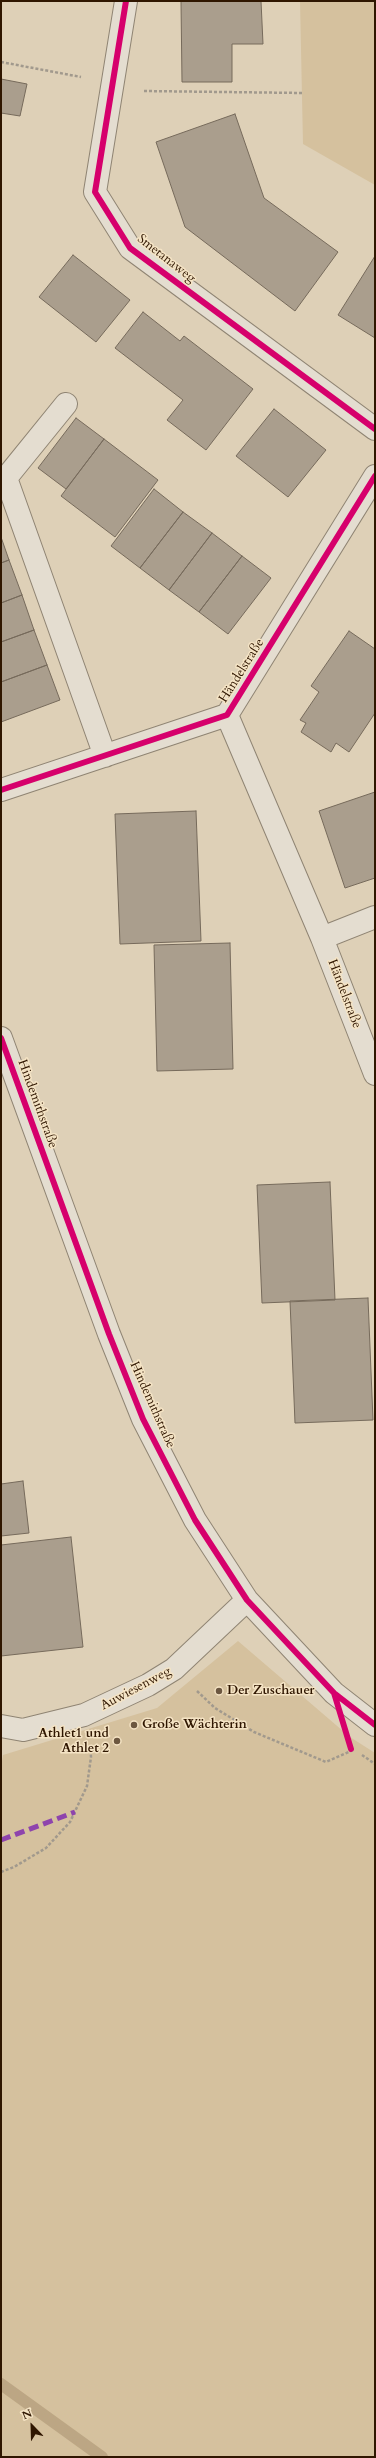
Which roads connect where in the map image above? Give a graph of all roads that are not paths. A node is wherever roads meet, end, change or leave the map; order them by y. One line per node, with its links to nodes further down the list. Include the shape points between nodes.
1 (126, 1): 3 (street, Smetanaweg, via 95,192 130,248)
2 (66, 404): 6 (street, via 6,478)
3 (375, 429)
4 (375, 476): 5 (street, Händelstraße)
5 (227, 715): 6 (street, Händelstraße); 9 (street, Händelstraße)
6 (105, 756): 7 (street, Händelstraße)
7 (1, 790)
8 (375, 917): 9 (street)
9 (322, 938): 11 (street, Händelstraße)
10 (1, 1038): 12 (street, Hindemithstraße, via 109,1334 143,1418 195,1520)
11 (375, 1074)
12 (247, 1600): 13 (street, Hindemithstraße, via 334,1693); 14 (street, Auwiesenweg, via 174,1669 148,1684 84,1715 23,1730)
13 (375, 1725)
14 (1, 1726)

